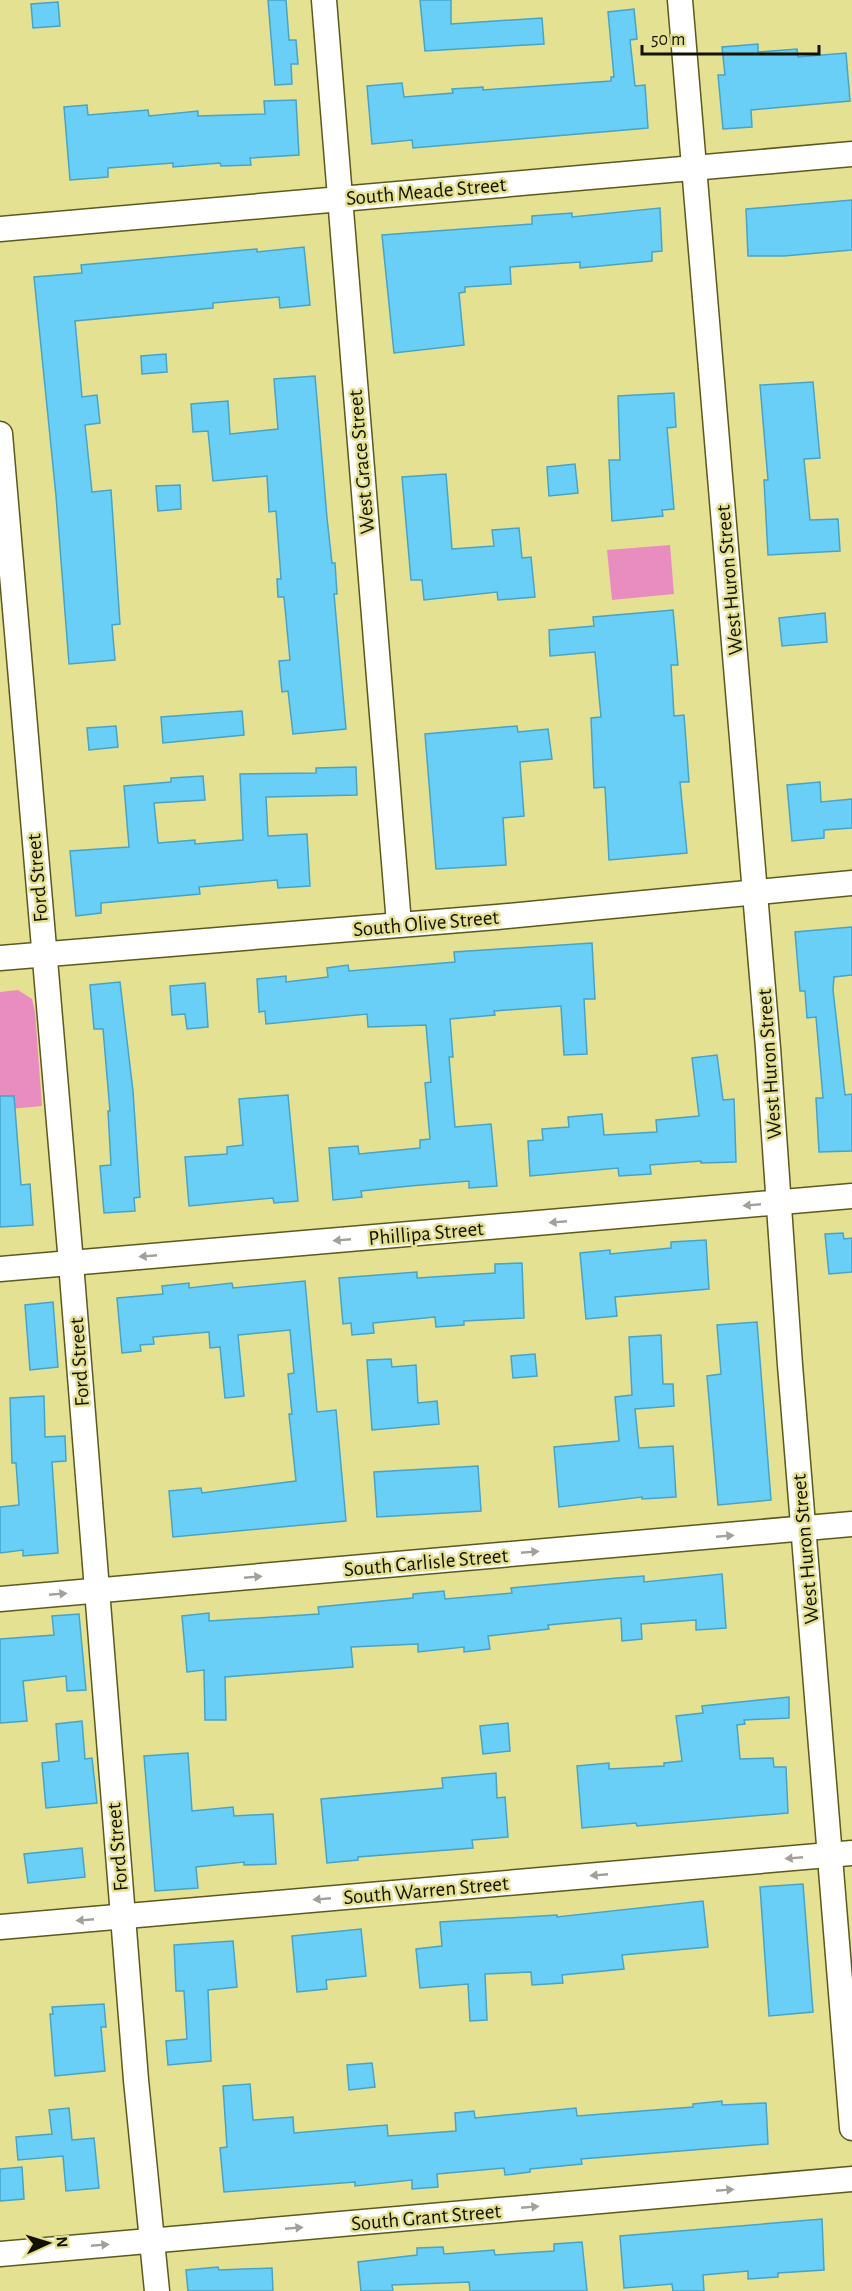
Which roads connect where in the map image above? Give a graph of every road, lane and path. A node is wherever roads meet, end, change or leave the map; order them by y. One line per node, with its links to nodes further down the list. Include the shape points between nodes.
1 (324, 0): 5 (street, West Grace Street)
2 (680, 0): 4 (street, West Huron Street)
3 (852, 154): 4 (street, South Meade Street)
4 (694, 168): 5 (street, South Meade Street); 9 (street, West Huron Street)
5 (340, 199): 6 (street, South Meade Street); 10 (street, West Grace Street)
6 (0, 229)
7 (0, 434): 11 (street, Ford Street)
8 (852, 884): 9 (street, South Olive Street)
9 (754, 892): 10 (street, South Olive Street); 14 (street, West Huron Street)
10 (399, 924): 11 (street, South Olive Street)
11 (43, 955): 12 (street, South Olive Street); 15 (street, Ford Street)
12 (0, 958)
13 (852, 1196): 14 (street, Phillipa Street)
14 (779, 1203): 15 (street, Phillipa Street, one-way to 15); 18 (street, West Huron Street)
15 (71, 1263): 16 (street, Phillipa Street); 19 (street, Ford Street)
16 (0, 1269)
17 (852, 1524): 18 (street, South Carlisle Street)
18 (803, 1529): 19 (street, South Carlisle Street, one-way to 18); 21 (street, West Huron Street)
19 (98, 1590): 20 (street, South Carlisle Street, one-way to 19); 22 (street, Ford Street)
20 (0, 1599)
21 (841, 1854): 22 (street, South Warren Street, one-way to 22); 24 (street, West Huron Street)
22 (123, 1917): 23 (street, South Warren Street, one-way to 23); 26 (street, Ford Street, via 141,2145)
23 (0, 1927)
24 (852, 2128)
25 (852, 2179): 26 (street, South Grant Street, one-way to 25)
26 (153, 2241): 27 (street, South Grant Street, one-way to 26); 28 (street, Ford Street)
27 (0, 2254)
28 (157, 2291)

